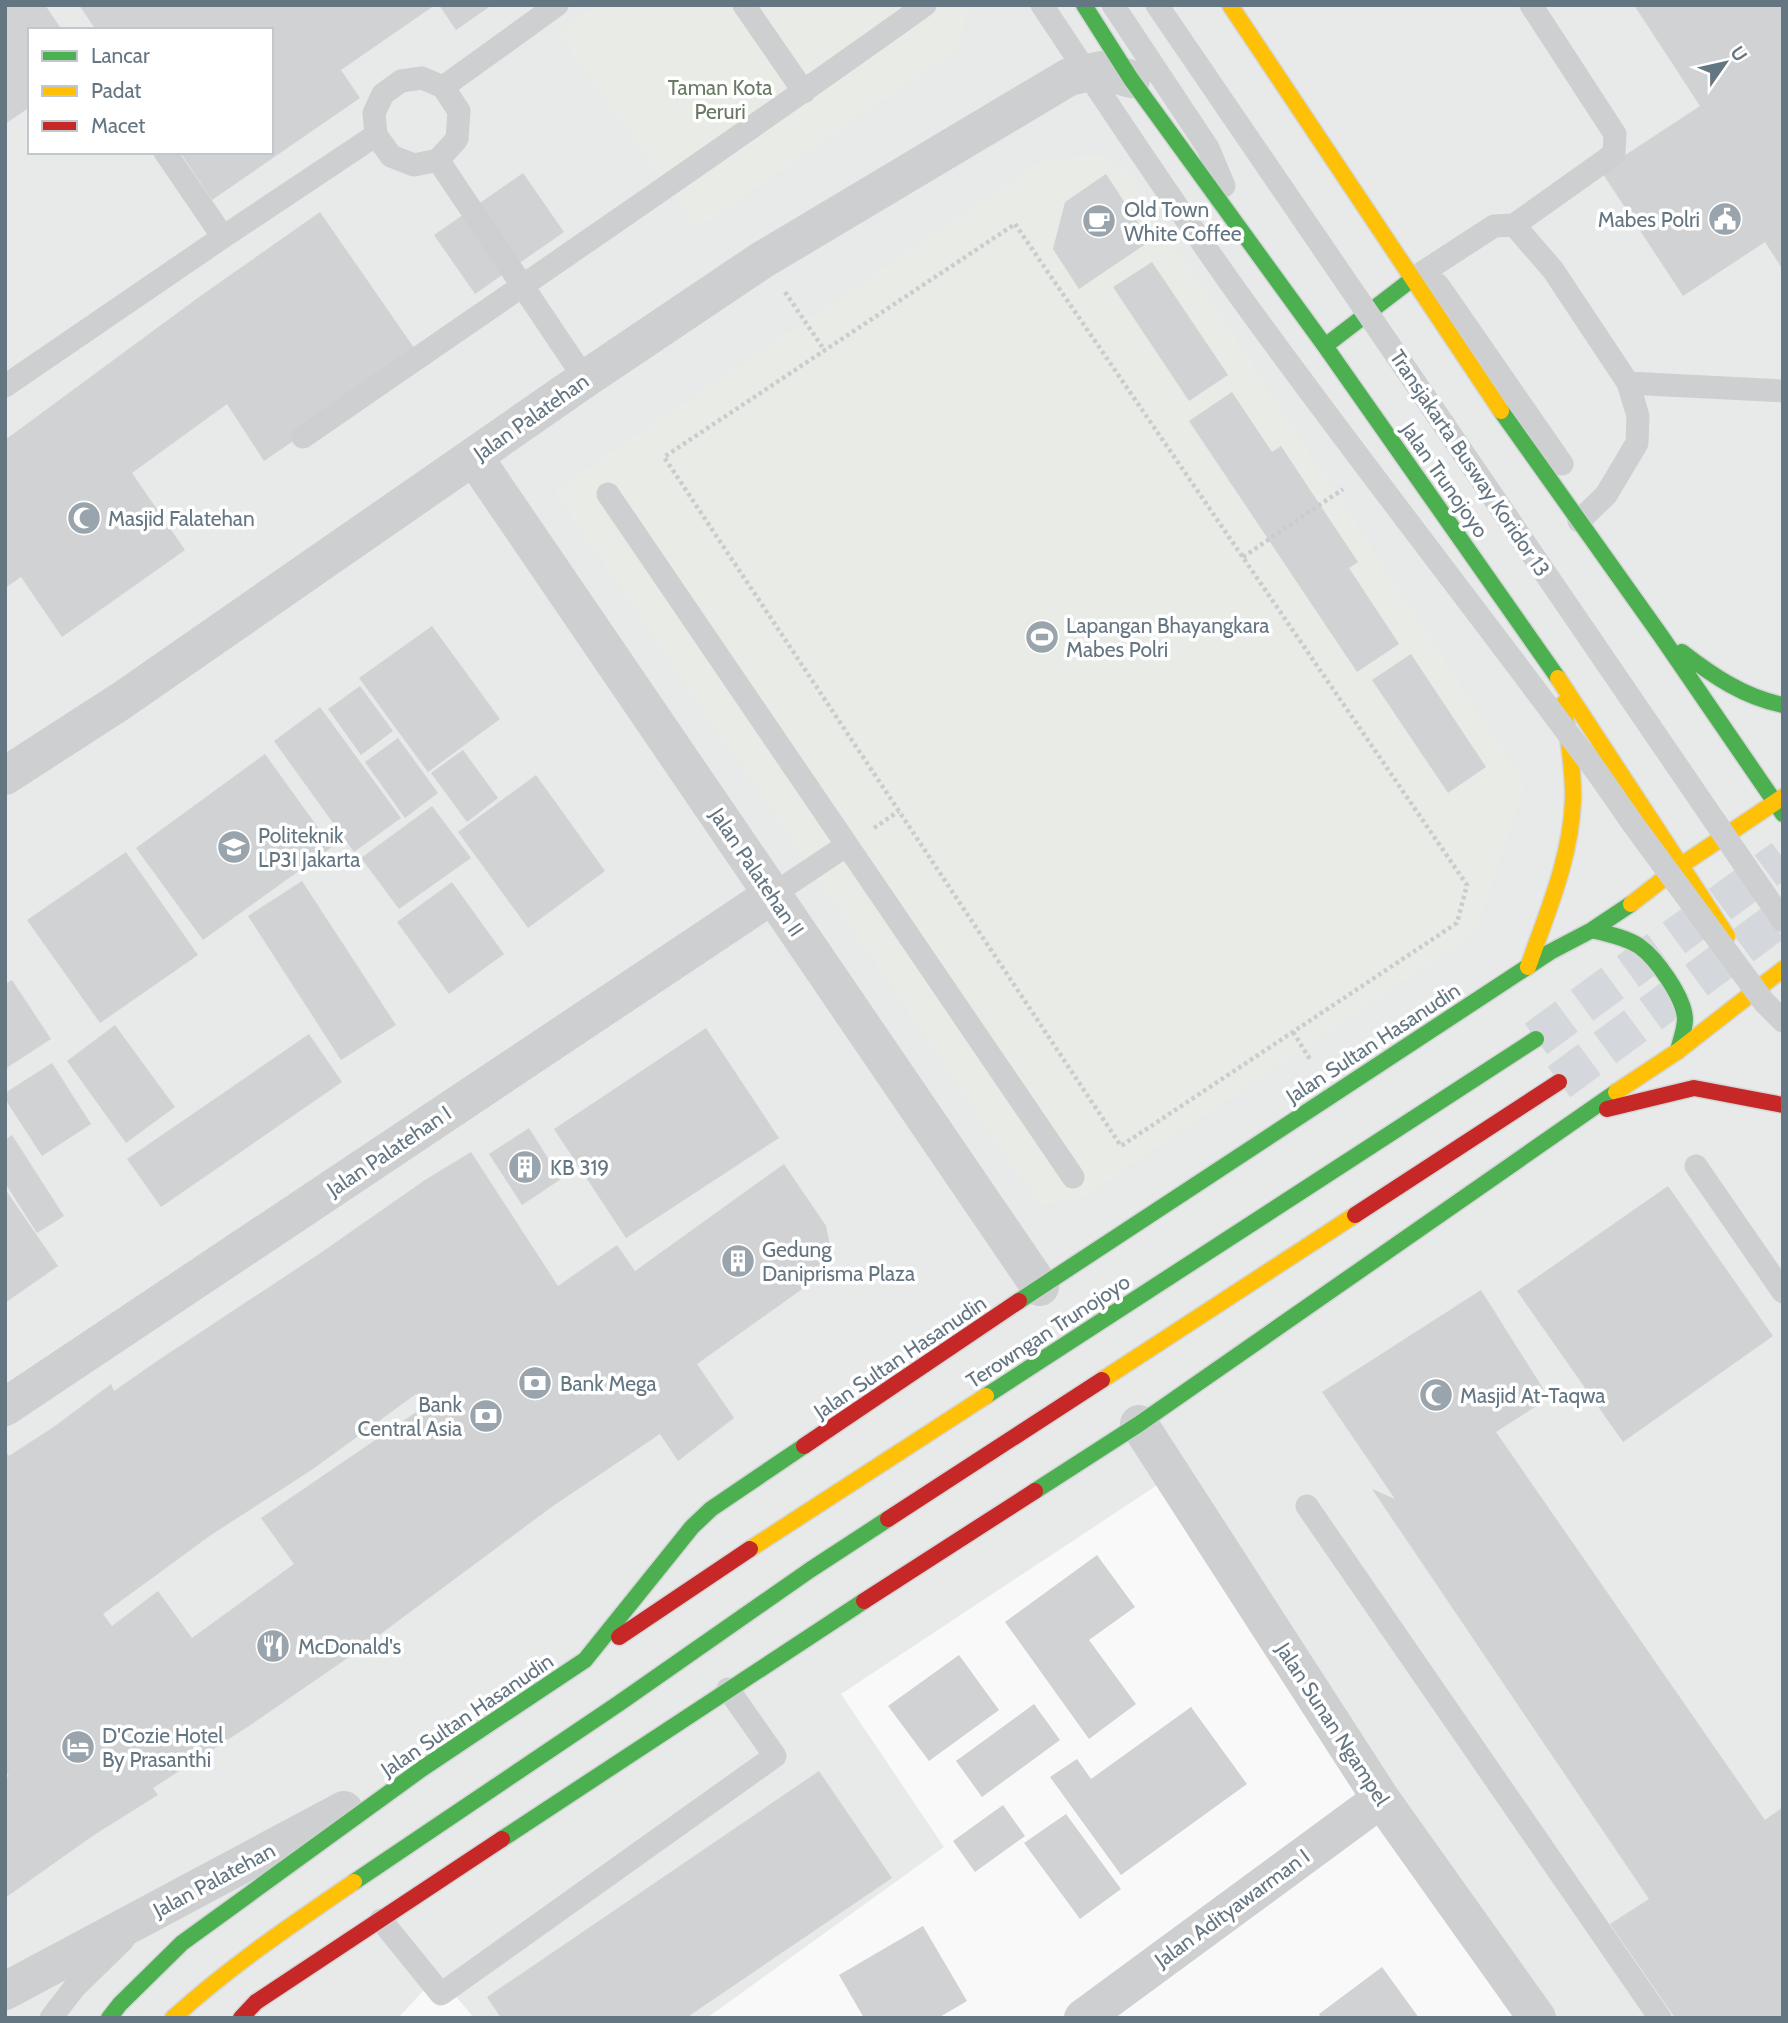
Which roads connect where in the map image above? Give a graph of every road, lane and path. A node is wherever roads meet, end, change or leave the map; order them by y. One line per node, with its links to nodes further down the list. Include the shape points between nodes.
1 (558, 5): 12 (lane)
2 (744, 5): 13 (lane)
3 (925, 5): 13 (lane)
4 (1042, 5): 48 (lane, bridge, via 1238,294 1764,1002)
5 (1157, 5): 43 (lane, Transjakarta Busway Koridor 13, bridge)
6 (1230, 5): 21 (main road)
7 (1252, 5): 21 (lane)
8 (1531, 5): 17 (lane, via 1615,134 1614,154)
9 (1094, 7): 10 (street); 11 (main road, Jalan Trunojoyo); 18 (lane, via 1208,148)
10 (1069, 76): 11 (street, Jalan Palatehan, via 1101,69); 20 (street, Jalan Palatehan)
11 (1131, 79): 18 (main road, Jalan Trunojoyo)
12 (443, 87): 14 (lane, via 422,78 401,81 383,94 374,113); 16 (lane, via 459,111 457,139)
13 (804, 92): 22 (lane)
14 (376, 135): 16 (lane, via 391,156 414,165); 19 (lane)
15 (166, 154): 19 (lane)
16 (438, 160): 22 (lane)
17 (1514, 225): 21 (lane, via 1494,226); 26 (lane, via 1553,270)
18 (1245, 234): 23 (main road, Jalan Trunojoyo)
19 (223, 237): 27 (lane)
20 (762, 260): 24 (path); 25 (street, Jalan Palatehan)
21 (1419, 274): 23 (main road); 33 (lane)
22 (521, 285): 25 (lane); 29 (lane)
23 (1325, 346): 36 (main road, Jalan Trunojoyo)
24 (825, 351): 34 (path, via 1015,224); 34 (path, via 664,457 1121,1146 1457,923 1466,885)
25 (585, 379): 30 (street, Jalan Palatehan)
26 (1628, 383): 28 (lane); 33 (lane, via 1638,416 1637,443 1606,495)
27 (5, 386)
28 (1783, 391)
29 (303, 437)
30 (474, 457): 38 (street, Jalan Palatehan); 42 (street, Jalan Palatehan II)
31 (1348, 485): 34 (path)
32 (608, 494): 40 (lane)
33 (1586, 515): 35 (lane, via 1644,585)
34 (1243, 557)
35 (1661, 636): 37 (main road, via 1722,682 1767,703); 39 (main road)
36 (1562, 684): 41 (main road, Jalan Trunojoyo); 45 (main road, via 1572,816 1554,895)
37 (1783, 705)
38 (5, 776)
39 (1780, 804): 41 (main road, Jalan Sultan Hasanudin)
40 (847, 845): 42 (lane); 55 (lane)
41 (1680, 866): 44 (main road, Jalan Sultan Hasanudin); 47 (main road, Jalan Trunojoyo)
42 (772, 895): 56 (street, Jalan Palatehan II); 58 (street, Jalan Palatehan I)
43 (1783, 921)
44 (1592, 930): 45 (main road, Jalan Sultan Hasanudin); 50 (main road, via 1640,946 1666,976 1686,1020)
45 (1528, 967): 56 (main road, Jalan Sultan Hasanudin)
46 (1783, 969): 47 (main road)
47 (1761, 986): 48 (main road, Jalan Trunojoyo); 50 (main road)
48 (1783, 1018)
49 (1536, 1039): 64 (main road, Terowngan Trunojoyo)
50 (1678, 1051): 53 (main road)
51 (1559, 1082): 61 (main road)
52 (1783, 1105): 53 (main road, via 1694,1088)
53 (1581, 1115): 59 (main road)
54 (1696, 1166): 57 (lane)
55 (1073, 1177)
56 (1040, 1287): 64 (main road, Jalan Sultan Hasanudin, via 712,1509 692,1527)
57 (1783, 1292)
58 (5, 1407)
59 (1139, 1424): 65 (main road); 67 (street, Jalan Sunan Ngampel)
60 (1307, 1506): 77 (lane)
61 (810, 1570): 62 (main road); 73 (main road, via 264,1942)
62 (788, 1603)
63 (751, 1657): 65 (main road)
64 (585, 1660): 66 (main road, Jalan Sultan Hasanudin)
65 (729, 1689): 69 (main road); 69 (lane, via 775,1756 441,1994)
66 (423, 1768): 68 (street, Jalan Palatehan); 72 (main road, Jalan Sultan Hasanudin, via 182,1943)
67 (1381, 1799): 75 (street, Jalan Adityawarman I); 76 (street, Jalan Sunan Ngampel)
68 (149, 1915): 70 (street, Jalan Palatehan); 71 (lane, via 74,1988)
69 (381, 1920): 74 (main road, via 256,2002)
70 (5, 1991)
71 (51, 2018)
72 (109, 2018)
73 (173, 2018)
74 (241, 2018)
75 (1083, 2018)
76 (1537, 2018)
77 (1660, 2018)

